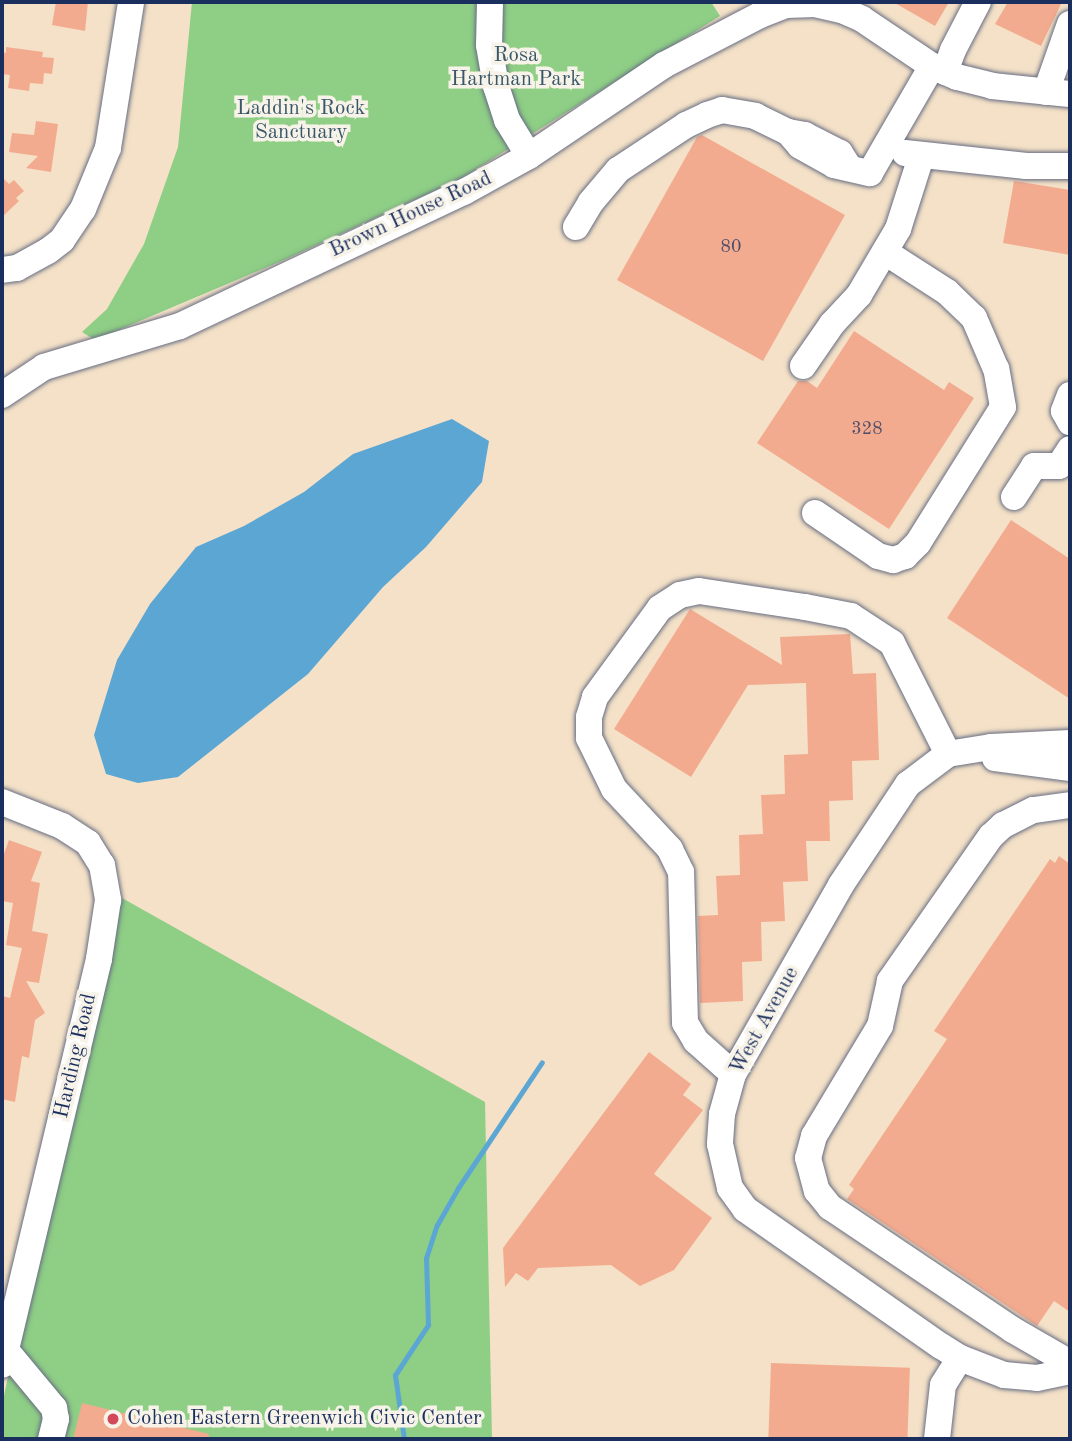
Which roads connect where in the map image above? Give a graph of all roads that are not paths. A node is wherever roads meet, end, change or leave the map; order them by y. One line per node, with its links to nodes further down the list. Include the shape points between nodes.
1 (131, 2): 15 (street, via 108,148 89,198 62,240 17,268)
2 (490, 2): 10 (street, via 489,45 496,86)
3 (978, 2): 7 (street)
4 (802, 3): 5 (street, Brown House Road); 7 (street, via 851,14)
5 (737, 12): 10 (street, Brown House Road)
6 (1070, 24): 8 (street)
7 (938, 69): 8 (street, via 992,86); 9 (street)
8 (1058, 93)
9 (886, 148): 11 (street); 13 (street, via 870,173 849,167 840,153 805,135 755,116 722,110 686,125 618,170)
10 (528, 156): 17 (street, Brown House Road, via 454,197 198,317 157,335 44,367)
11 (921, 157): 12 (street); 14 (street, via 909,201)
12 (1070, 166)
13 (576, 227)
14 (885, 251): 16 (street, via 859,295); 20 (street, via 947,292 974,318 996,369 1003,407 918,543 905,556 893,560 878,556)
15 (2, 270)
16 (803, 366)
17 (2, 396)
18 (1070, 449): 19 (street, via 1059,466 1034,466)
19 (1014, 496)
20 (815, 513)
21 (1070, 743): 22 (street)
22 (948, 754): 23 (street); 26 (street, West Avenue, via 908,784 895,800); 26 (street, via 892,643 851,616 805,607 699,591 680,595 660,608 596,697 589,717 589,738 614,789 670,849 681,872 685,1023 696,1041)
23 (1070, 768)
24 (2, 802): 27 (street, Harding Road, via 62,826 88,844 102,865 108,900 99,959)
25 (1070, 805): 29 (street, via 1033,810 997,830 890,981 880,1026 808,1148 817,1191 830,1207)
26 (733, 1074): 28 (street, West Avenue, via 722,1114 720,1144 730,1188 745,1209)
27 (4, 1357): 31 (street, via 54,1408)
28 (960, 1358): 30 (street, West Avenue, via 1019,1377); 32 (street, via 943,1385)
29 (1070, 1363)
30 (1070, 1371)
31 (51, 1439)
32 (937, 1439)

